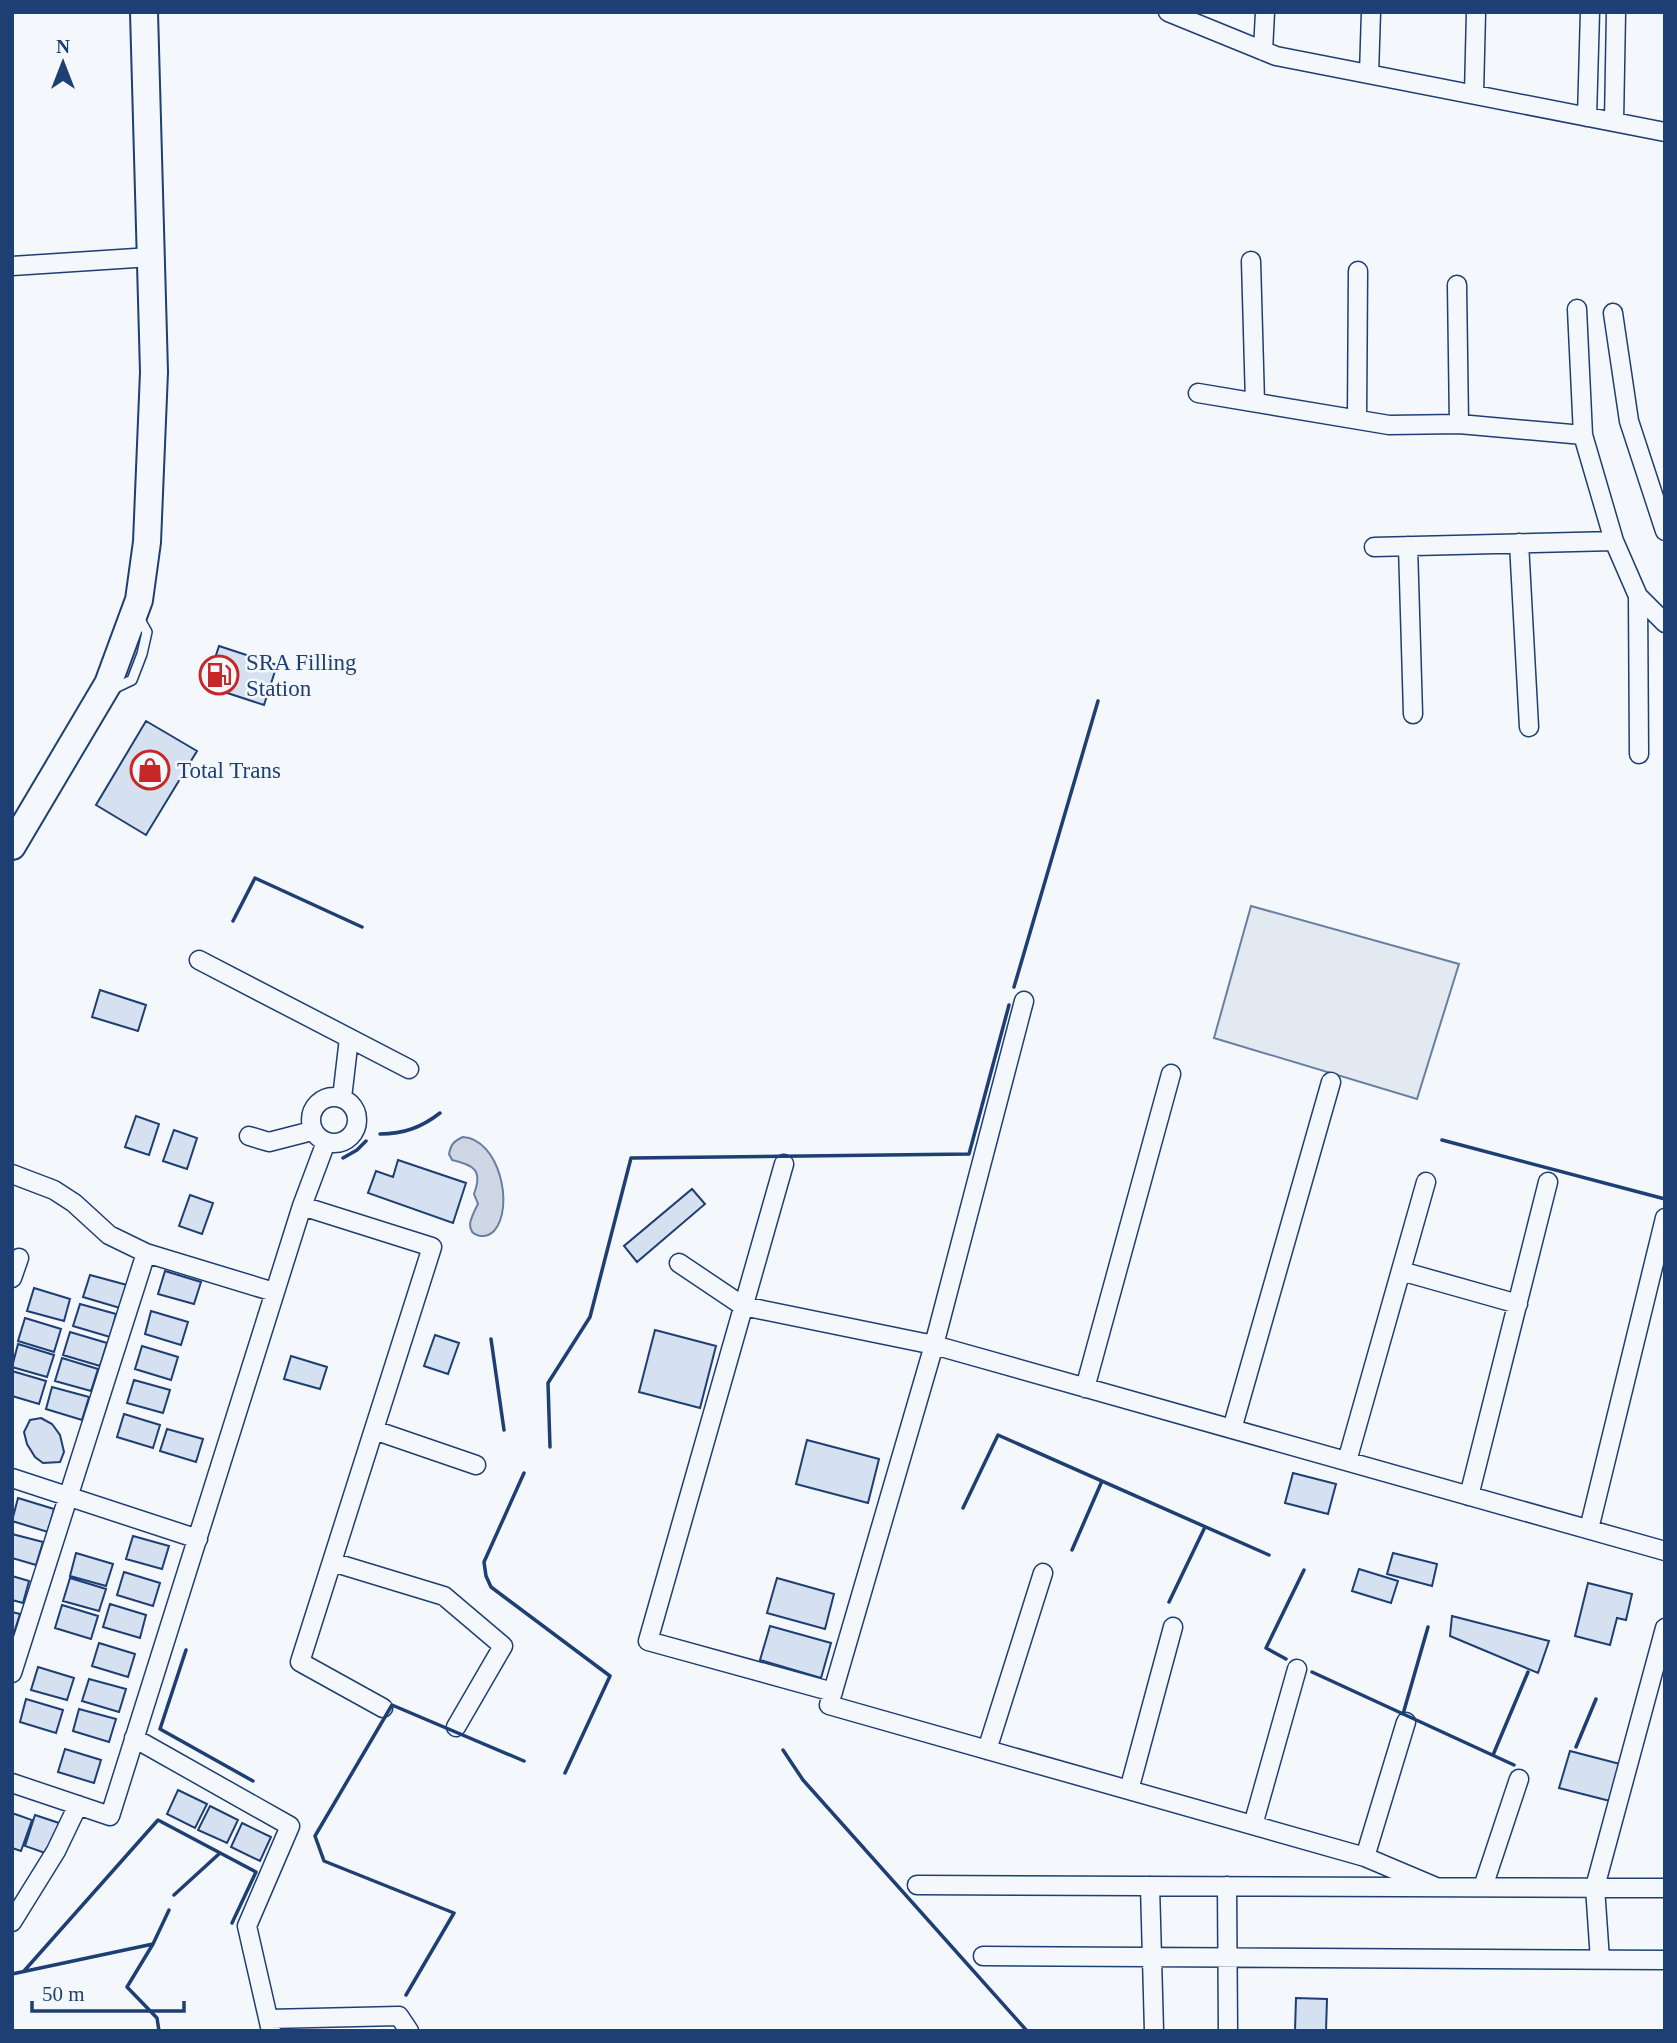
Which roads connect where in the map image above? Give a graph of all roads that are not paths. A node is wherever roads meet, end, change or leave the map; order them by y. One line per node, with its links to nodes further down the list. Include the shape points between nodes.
1 (144, 12): 14 (main road)
2 (1168, 12): 8 (street)
3 (1265, 12): 8 (street)
4 (1371, 12): 9 (street)
5 (1476, 12): 10 (street)
6 (1590, 12): 11 (street)
7 (1616, 12): 12 (street)
8 (1263, 51): 9 (street)
9 (1369, 74): 10 (street)
10 (1474, 94): 11 (street)
11 (1587, 117): 12 (street)
12 (1614, 122): 13 (street)
13 (1665, 132)
14 (151, 257): 16 (street); 36 (main road, via 154,372 139,600 108,684)
15 (1251, 261): 22 (street)
16 (12, 266)
17 (1357, 271): 23 (street)
18 (1457, 285): 24 (street)
19 (1577, 309): 25 (street)
20 (1614, 313): 26 (street, via 1629,421)
21 (1198, 393): 22 (street)
22 (1255, 402): 23 (street)
23 (1357, 419): 24 (street, via 1389,425)
24 (1459, 424): 25 (street)
25 (1583, 435): 27 (street)
26 (1665, 531)
27 (1614, 541): 28 (street); 31 (street)
28 (1519, 543): 29 (street); 34 (street)
29 (1408, 546): 30 (street); 33 (street)
30 (1374, 547)
31 (1638, 596): 32 (street); 35 (street)
32 (1665, 623)
33 (1413, 714)
34 (1530, 727)
35 (1639, 754)
36 (12, 846)
37 (200, 960): 39 (street)
38 (1024, 1001): 62 (street)
39 (349, 1038): 40 (street); 43 (street)
40 (409, 1069)
41 (1171, 1074): 63 (street)
42 (1331, 1082): 64 (street)
43 (342, 1098): 44 (street, via 328,1097 315,1106); 46 (street, via 355,1108 358,1123 345,1141)
44 (312, 1129): 45 (street, via 268,1142); 46 (street)
45 (249, 1136)
46 (326, 1142): 51 (street)
47 (784, 1164): 61 (street)
48 (12, 1174): 53 (street, via 54,1190 108,1235)
49 (1426, 1182): 56 (street)
50 (1548, 1182): 60 (street)
51 (302, 1206): 59 (street); 65 (street, via 432,1247)
52 (1665, 1218): 58 (street)
53 (146, 1253): 59 (street); 70 (street)
54 (19, 1258): 57 (street)
55 (679, 1264): 61 (street)
56 (1401, 1271): 60 (street); 66 (street)
57 (12, 1278)
58 (1657, 1288): 71 (street)
59 (274, 1292): 72 (street)
60 (1518, 1304): 69 (street)
61 (743, 1306): 62 (street); 80 (street, via 648,1641)
62 (934, 1345): 63 (street); 80 (street)
63 (1086, 1388): 64 (street)
64 (1232, 1429): 66 (street)
65 (374, 1430): 67 (street); 74 (street)
66 (1347, 1461): 69 (street)
67 (476, 1465)
68 (12, 1478): 70 (street)
69 (1469, 1496): 71 (street)
70 (69, 1497): 72 (street); 79 (street)
71 (1589, 1529): 73 (street)
72 (198, 1539): 84 (street)
73 (1665, 1551)
74 (332, 1562): 81 (street, via 300,1662); 83 (street, via 444,1596 503,1646)
75 (1043, 1573): 85 (street)
76 (1173, 1627): 88 (street)
77 (1665, 1628): 97 (street)
78 (1297, 1669): 90 (street)
79 (12, 1673)
80 (833, 1692): 85 (street, via 829,1705)
81 (383, 1708)
82 (1406, 1722): 91 (street)
83 (456, 1727)
84 (134, 1738): 89 (street, via 110,1816); 105 (street, via 290,1826 247,1926)
85 (987, 1750): 88 (street)
86 (1518, 1779): 96 (street)
87 (12, 1783): 89 (street)
88 (1129, 1790): 90 (street)
89 (78, 1805): 99 (street)
90 (1253, 1825): 91 (street)
91 (1365, 1857): 95 (street)
92 (918, 1885): 93 (street)
93 (1150, 1886): 94 (street); 101 (street)
94 (1227, 1886): 95 (street); 102 (street)
95 (1436, 1887): 96 (street)
96 (1483, 1887): 97 (street)
97 (1595, 1887): 98 (street); 103 (street)
98 (1665, 1888)
99 (12, 1922)
100 (983, 1956): 101 (street)
101 (1152, 1957): 102 (street); 107 (street)
102 (1227, 1958): 103 (street); 108 (street)
103 (1600, 1960): 104 (street)
104 (1665, 1960)
105 (270, 2025): 106 (street, via 399,2016)
106 (409, 2031)
107 (1154, 2031)
108 (1228, 2031)

